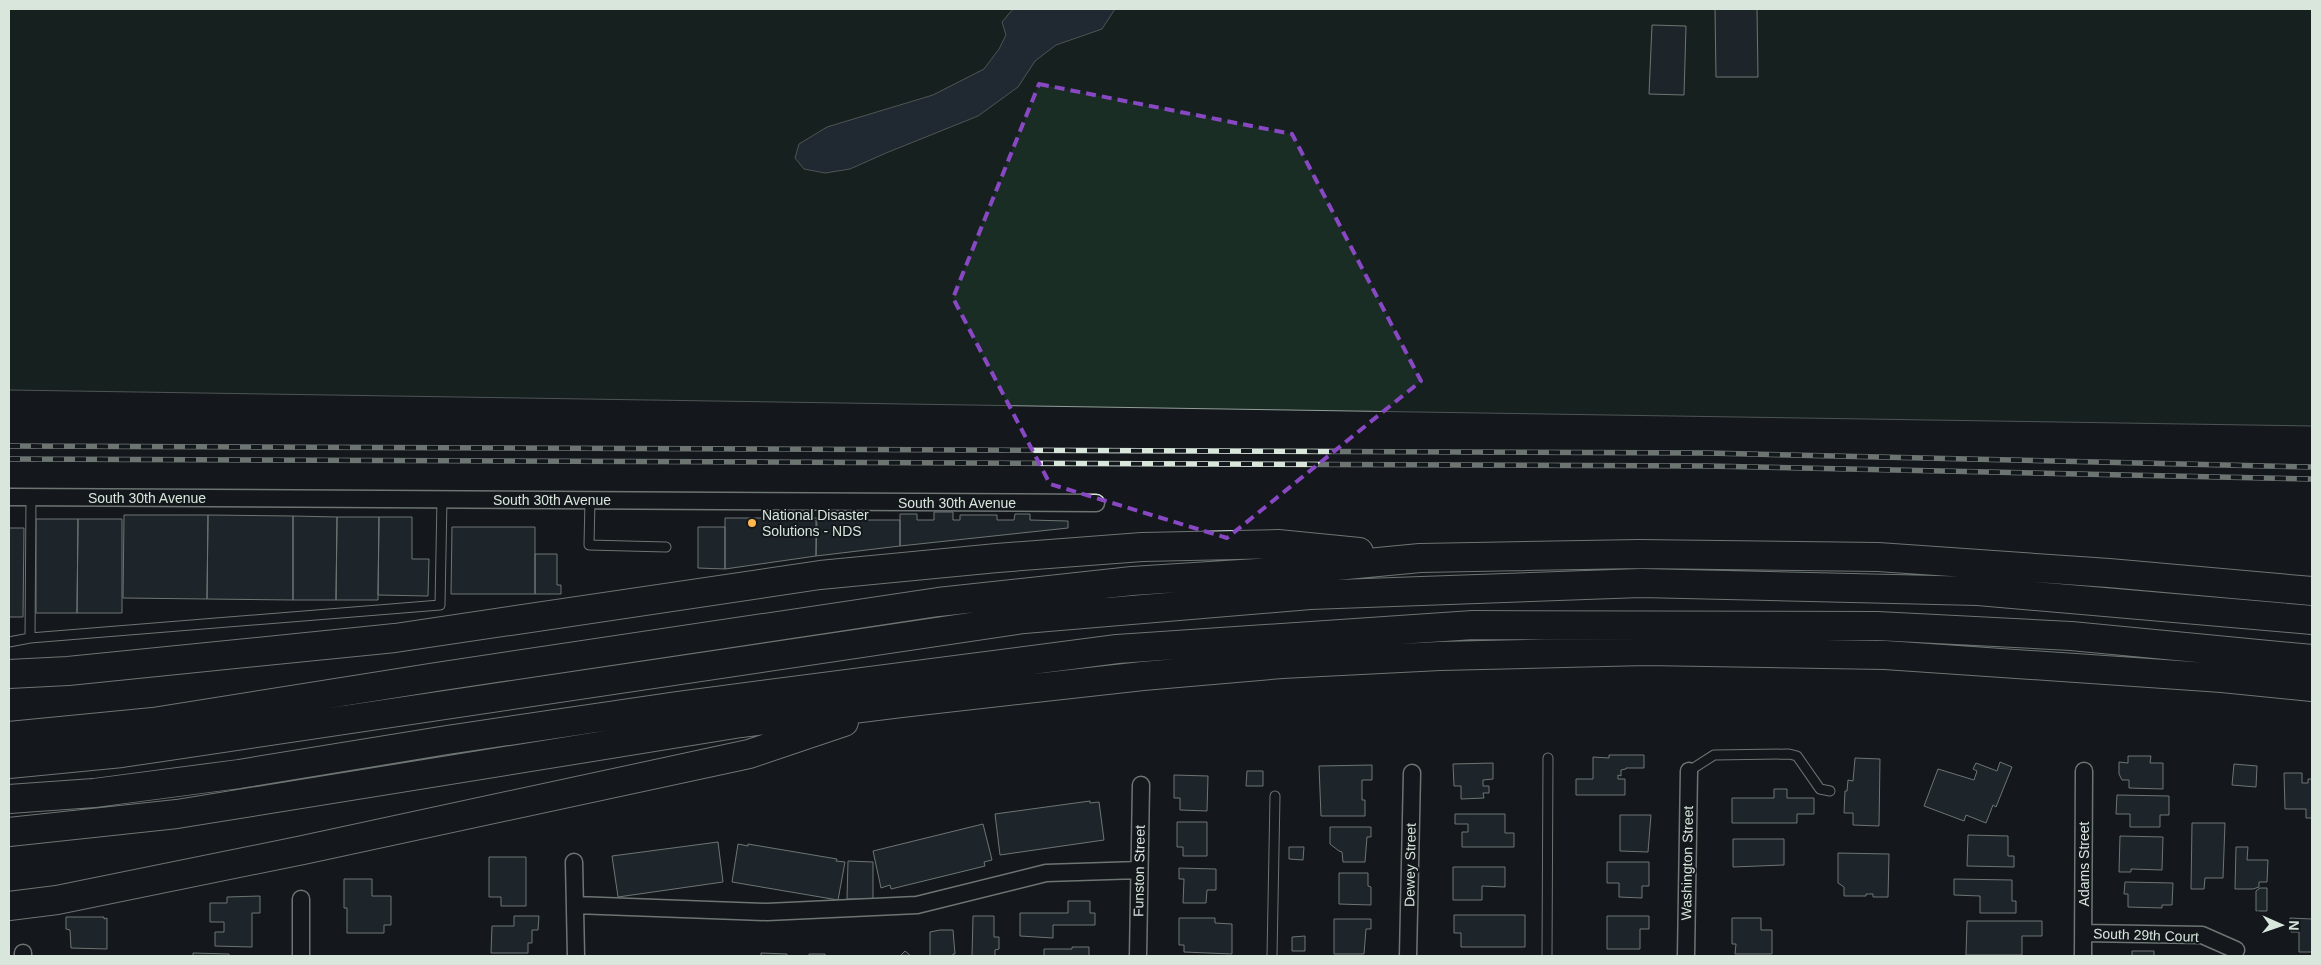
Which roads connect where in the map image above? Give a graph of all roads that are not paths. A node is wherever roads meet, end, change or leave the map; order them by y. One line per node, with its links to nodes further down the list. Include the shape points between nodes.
1 (9, 497): 2 (street, South 30th Avenue)
2 (32, 497): 3 (street, South 30th Avenue); 10 (lane)
3 (442, 499): 4 (street, South 30th Avenue); 10 (lane, via 440,605)
4 (590, 500): 5 (street, South 30th Avenue); 6 (lane, via 589,544)
5 (1096, 504)
6 (666, 547)
7 (1420, 558): 8 (highway, via 1640,554 1878,557); 13 (highway, via 1278,544 1142,547 998,558 820,575 395,638); 18 (highway, via 1132,581 938,602 153,722)
8 (2312, 591)
9 (2312, 620): 20 (highway, via 1958,591 1642,583 1310,595 1024,619 132,752)
10 (30, 638): 11 (lane)
11 (9, 642)
12 (2312, 659): 27 (highway, via 2071,636 1877,626 1473,625 1117,649 677,706 239,774)
13 (9, 674)
14 (2222, 678): 15 (highway); 16 (highway, via 1885,655 1646,651 1282,664); 17 (highway)
15 (2312, 687)
16 (901, 703): 28 (highway, via 741,723 178,814); 33 (highway, via 749,754 58,900)
17 (2312, 706)
18 (9, 736)
19 (1548, 758): 41 (lane)
20 (9, 764)
21 (1689, 770): 25 (lane, via 1714,756 1789,754 1797,756 1820,789); 42 (street, Washington Street)
22 (2084, 772): 34 (street, Adams Street)
23 (1412, 773): 40 (street, Dewey Street)
24 (1141, 786): 30 (street, Funston Street)
25 (1830, 791)
26 (1275, 796): 39 (lane)
27 (9, 799)
28 (9, 832)
29 (574, 862): 32 (street)
30 (1140, 870): 32 (street, via 1046,873 917,905 767,912); 38 (street, Funston Street)
31 (301, 899): 36 (street)
32 (575, 905): 37 (street)
33 (9, 906)
34 (2084, 933): 35 (street, South 29th Court, via 2202,935); 43 (street, Adams Street)
35 (2236, 950)
36 (301, 956)
37 (576, 956)
38 (1138, 956)
39 (1272, 956)
40 (1408, 956)
41 (1547, 956)
42 (1686, 956)
43 (2083, 956)

